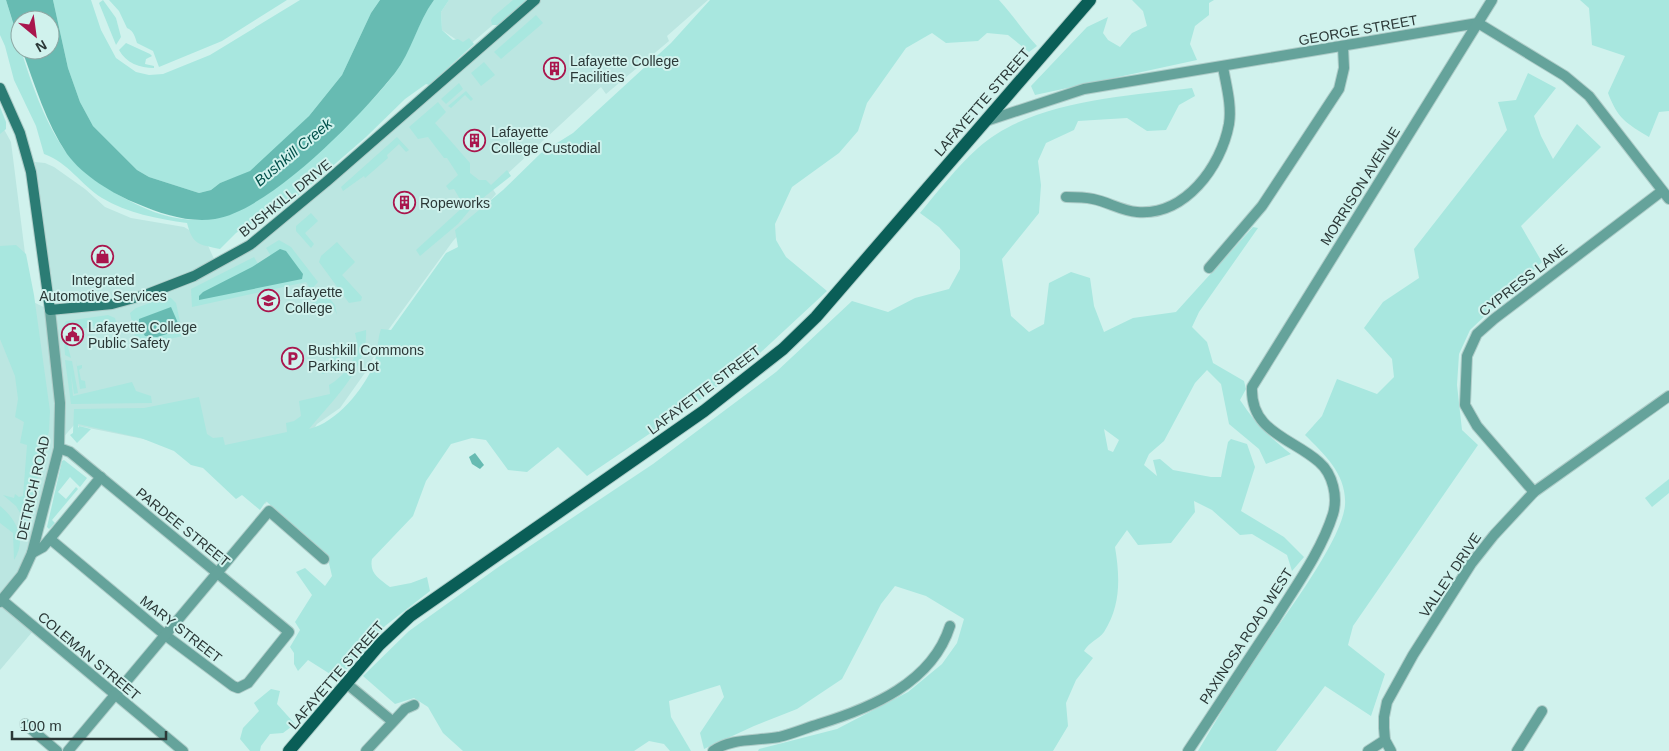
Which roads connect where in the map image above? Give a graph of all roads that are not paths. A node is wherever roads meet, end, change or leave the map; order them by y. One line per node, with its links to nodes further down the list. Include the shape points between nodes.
1 (535, 0): 13 (street, BUSHKILL DRIVE, via 250,245 196,275 145,295 104,305)
2 (1090, 0): 8 (main road, LAFAYETTE STREET)
3 (1492, 0): 4 (street, MORRISON AVENUE)
4 (1478, 23): 5 (street, GEORGE STREET); 9 (street, via 1565,76 1589,96); 14 (street, MORRISON AVENUE)
5 (1343, 47): 6 (street, GEORGE STREET); 12 (street, via 1344,68 1339,89 1262,206)
6 (1223, 67): 8 (street, GEORGE STREET, via 1084,89); 10 (street, via 1230,104 1224,143 1198,187 1180,202 1158,211 1138,212 1093,199)
7 (0, 88): 13 (street, via 20,133 30,172)
8 (985, 121): 27 (main road, LAFAYETTE STREET, via 816,317 783,349 704,411 410,616)
9 (1662, 191): 11 (street); 18 (street, CYPRESS LANE, via 1494,319 1477,334 1467,356 1465,405 1477,426)
10 (1066, 197)
11 (1669, 199)
12 (1209, 268)
13 (50, 310): 16 (street, DETRICH ROAD, via 60,403)
14 (1252, 387): 40 (street, PAXINOSA ROAD WEST, via 1251,399 1262,421 1319,462 1333,483 1333,513 1295,588)
15 (1669, 396): 18 (street, VALLEY DRIVE)
16 (58, 448): 17 (street, PARDEE STREET, via 70,452); 20 (street, DETRICH ROAD)
17 (100, 477): 19 (street); 22 (street, PARDEE STREET)
18 (1534, 492): 33 (street, VALLEY DRIVE, via 1471,564 1413,655 1387,702)
19 (50, 539): 20 (street); 26 (street, MARY STREET)
20 (32, 553): 23 (street, via 22,574)
21 (324, 559): 22 (street, via 269,511)
22 (217, 573): 25 (street, PARDEE STREET); 26 (street)
23 (1, 601): 28 (street, COLEMAN STREET)
24 (950, 626): 39 (street, via 940,651 899,690 847,715 780,737 723,744)
25 (288, 632): 26 (street, MARY STREET, via 248,683 238,688)
26 (165, 635): 28 (street)
27 (346, 683): 31 (street); 37 (main road, LAFAYETTE STREET)
28 (115, 695): 35 (street); 36 (street, COLEMAN STREET)
29 (414, 705): 31 (street, via 405,708)
30 (1542, 711): 43 (street)
31 (392, 721): 38 (street)
32 (25, 724): 34 (street)
33 (1385, 740): 41 (street); 42 (street, VALLEY DRIVE)
34 (57, 751)
35 (68, 751)
36 (183, 751)
37 (289, 751)
38 (366, 751)
39 (713, 751)
40 (1188, 751)
41 (1368, 751)
42 (1391, 751)
43 (1517, 751)

